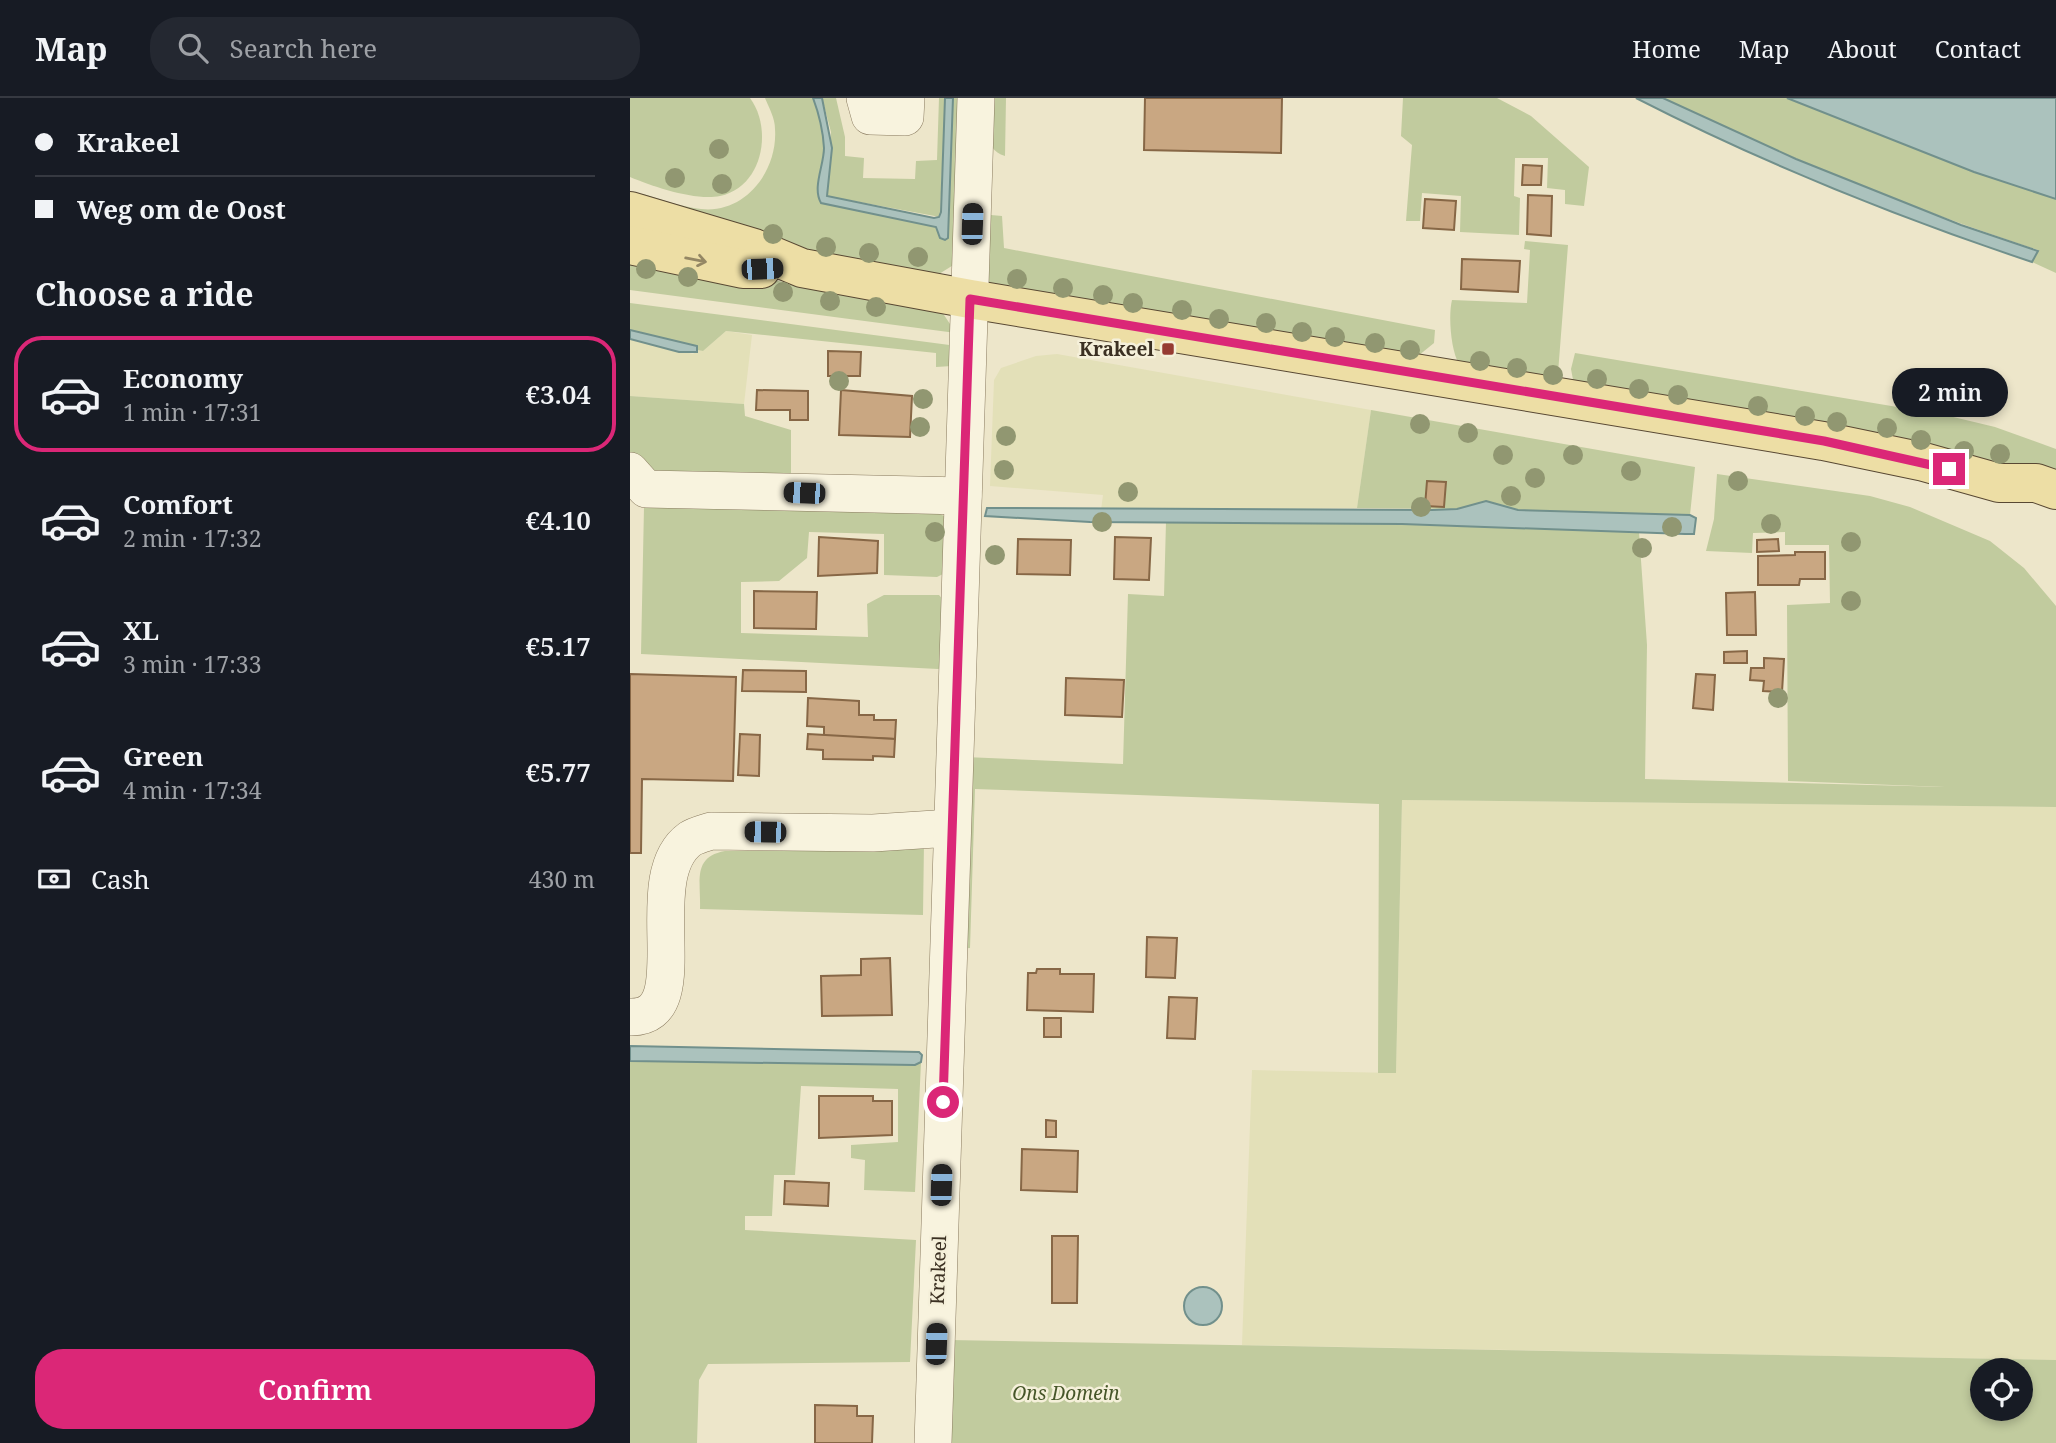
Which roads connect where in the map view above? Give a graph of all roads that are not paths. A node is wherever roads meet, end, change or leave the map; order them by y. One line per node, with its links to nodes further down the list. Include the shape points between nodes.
1 (865, 98): 2 (street, via 870,116 905,117)
2 (906, 98)
3 (976, 98): 7 (street, Krakeel)
4 (630, 211): 6 (main road, via 754,248)
5 (630, 245): 6 (main road, one-way to 6, via 743,269)
6 (802, 268): 7 (main road)
7 (970, 299): 9 (main road, via 1846,445); 11 (street, Krakeel)
8 (630, 471): 11 (street, via 646,489)
9 (1999, 483): 10 (main road, via 2036,483); 12 (main road, via 2030,506)
10 (2056, 490)
11 (963, 496): 13 (street, Krakeel)
12 (2056, 517)
13 (951, 828): 14 (street, via 873,833 711,831 690,839 665,883 665,986 659,1006 649,1015); 15 (street, Krakeel)
14 (630, 1017)
15 (933, 1443)

